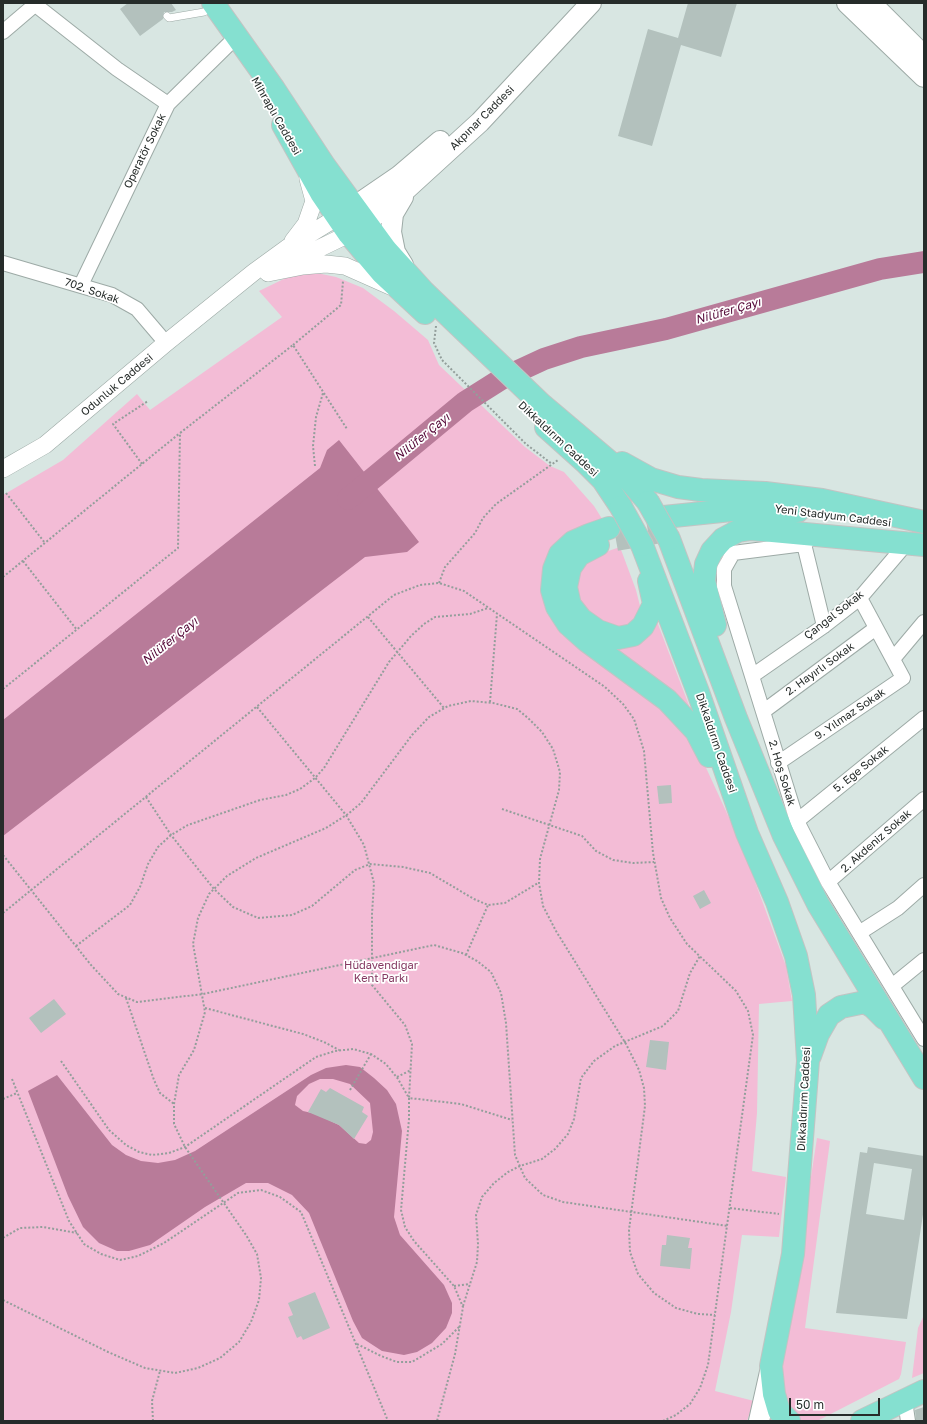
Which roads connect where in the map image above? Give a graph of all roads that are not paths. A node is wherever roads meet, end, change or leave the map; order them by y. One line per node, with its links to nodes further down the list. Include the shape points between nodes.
1 (572, 3): 16 (main road, Akpınar Caddesi, via 515,68)
2 (591, 3): 16 (main road, Akpınar Caddesi, via 480,122)
3 (846, 3): 10 (main road)
4 (871, 3): 11 (main road)
5 (35, 4): 8 (street); 13 (street, Operatör Sokak, via 117,69)
6 (205, 6): 7 (lane, via 169,18); 9 (main road, Mihraplı Caddesi); 15 (main road, Mihraplı Caddesi, via 274,89)
7 (167, 16)
8 (3, 32)
9 (230, 44): 13 (street); 14 (main road, Mihraplı Caddesi, via 265,96)
10 (898, 52): 11 (lane); 12 (main road)
11 (923, 53)
12 (924, 78)
13 (168, 104): 21 (street, Operatör Sokak)
14 (303, 162): 17 (main road, Mihraplı Caddesi); 18 (street, via 314,201 306,224)
15 (324, 165): 16 (main road, via 342,182 356,189 368,190); 17 (main road, Mihraplı Caddesi)
16 (404, 182): 17 (main road, Akpınar Caddesi); 22 (main road, via 393,214 391,232 395,252)
17 (351, 221): 18 (street); 20 (street); 22 (main road, Dikkaldırım Caddesi, via 372,262)
18 (287, 248): 23 (street)
19 (3, 263): 21 (street, 702. Sokak)
20 (268, 273): 22 (street, via 303,266 345,266); 23 (street)
21 (81, 285): 24 (street, 702. Sokak, via 112,295 137,308)
22 (413, 292): 25 (main road, Dikkaldırım Caddesi, via 444,324)
23 (227, 296): 24 (street, Odunluk Caddesi)
24 (166, 343): 26 (street, Odunluk Caddesi, via 45,445)
25 (577, 444): 28 (main road, via 652,480 678,487 822,500); 30 (main road, Dikkaldırım Caddesi, bridge, via 625,475); 33 (main road, Dikkaldırım Caddesi, bridge, via 621,507)
26 (3, 469)
27 (746, 514): 29 (main road, Yeni Stadyum Caddesi, via 785,509); 30 (main road); 32 (main road, Yeni Stadyum Caddesi, via 796,520)
28 (924, 522)
29 (924, 527)
30 (668, 529): 43 (main road, Dikkaldırım Caddesi)
31 (810, 539): 32 (main road); 36 (street); 39 (street, 2. Hoş Sokak, via 733,553 724,569 724,586); 43 (main road, via 751,529 738,531 712,551 706,564 704,581 707,598 753,741)
32 (918, 542): 34 (street, Çangal Sokak)
33 (642, 545): 46 (main road, Dikkaldırım Caddesi, via 698,692); 46 (main road, via 654,604 643,626 633,635 618,638 598,631 581,619 570,605 566,587 570,568 579,555 613,534 589,535 573,542 560,554 554,569 552,590 557,607 568,624 587,641 667,700 696,731)
34 (860, 598): 36 (street, Çangal Sokak); 37 (street, 9. Yılmaz Sokak)
35 (924, 622): 38 (street)
36 (824, 626): 39 (street, Çangal Sokak)
37 (876, 628): 38 (street, 9. Yılmaz Sokak); 40 (street, 2. Hayırlı Sokak)
38 (893, 659): 42 (street, 9. Yılmaz Sokak, via 903,678)
39 (752, 676): 40 (street, 2. Hoş Sokak)
40 (764, 711): 42 (street, 2. Hoş Sokak)
41 (924, 718): 45 (street, 5. Ege Sokak)
42 (778, 762): 45 (street, 2. Hoş Sokak)
43 (764, 788): 52 (main road, Dikkaldırım Caddesi, via 784,836 818,904)
44 (924, 799): 47 (street, 2. Akdeniz Sokak)
45 (797, 820): 47 (street, 2. Hoş Sokak)
46 (747, 833): 54 (main road, Dikkaldırım Caddesi, via 777,902 796,956 804,995)
47 (828, 882): 49 (street, 2. Hoş Sokak)
48 (924, 885): 49 (street, via 898,908)
49 (859, 933): 51 (street, 2. Hoş Sokak)
50 (924, 960): 51 (street)
51 (892, 986): 53 (street, 2. Hoş Sokak)
52 (897, 1032): 54 (main road, via 865,1002 841,1006 829,1015 818,1034); 55 (main road, Dikkaldırım Caddesi)
53 (924, 1039)
54 (808, 1062): 56 (main road, Dikkaldırım Caddesi, via 793,1254)
55 (924, 1078)
56 (771, 1366): 59 (main road); 60 (main road, Dikkaldırım Caddesi, via 779,1411)
57 (912, 1404): 58 (main road)
58 (869, 1420)
59 (759, 1421)
60 (789, 1421)

